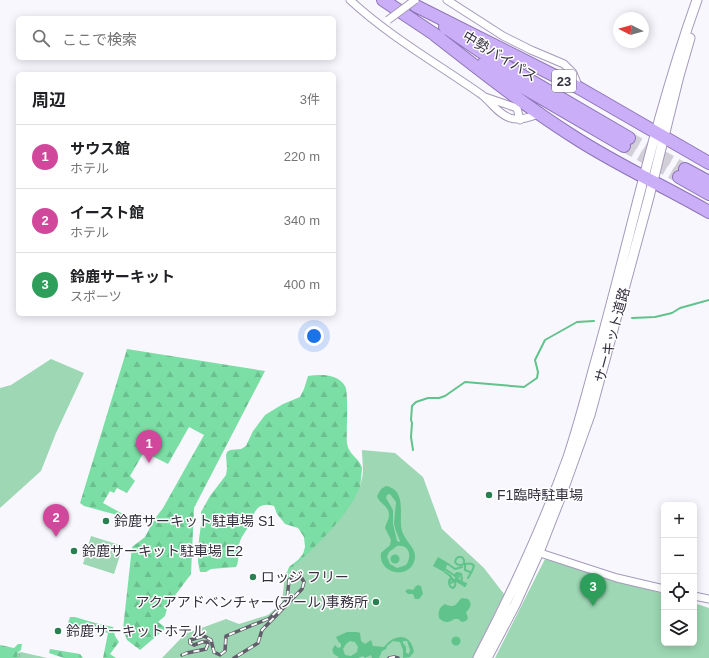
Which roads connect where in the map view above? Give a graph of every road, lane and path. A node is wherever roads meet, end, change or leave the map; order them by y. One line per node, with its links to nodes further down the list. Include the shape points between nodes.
1 (350, 0): 10 (street, via 404,43)
2 (384, 0): 8 (highway, 中勢バイパス / 23)
3 (447, 0): 9 (street, via 503,36 564,64 573,73)
4 (697, 0): 13 (street, via 675,64)
5 (702, 0): 13 (street)
6 (413, 2): 7 (street, bridge); 8 (highway, 中勢バイパス / 23, via 480,51 626,142 531,93); 9 (highway, 23)
7 (388, 20)
8 (435, 35): 11 (highway)
9 (579, 88): 13 (highway, 23)
10 (485, 97): 12 (street, via 504,115); 12 (street, via 517,108)
11 (539, 114): 12 (street); 15 (highway)
12 (520, 120)
13 (659, 135): 14 (highway, 23); 15 (street, サーキット道路)
14 (709, 163)
15 (648, 179): 18 (highway); 19 (street, サーキット道路, via 590,415 561,496)
16 (709, 182): 17 (highway, via 682,173)
17 (709, 194)
18 (709, 212)
19 (535, 551): 20 (street, via 617,578); 23 (street, サーキット道路); 24 (street, サーキット道路, via 515,605)
20 (661, 588)
21 (697, 597): 22 (street)
22 (709, 599)
23 (478, 658)
24 (487, 658)

